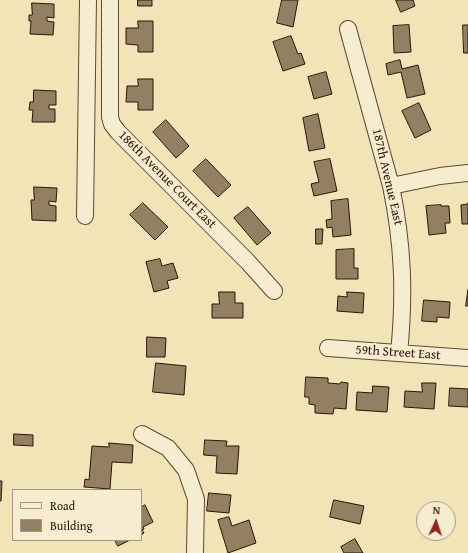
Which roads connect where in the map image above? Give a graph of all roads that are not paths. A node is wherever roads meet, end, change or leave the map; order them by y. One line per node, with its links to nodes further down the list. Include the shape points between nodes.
1 (88, 0): 6 (street)
2 (110, 0): 7 (street, 186th Avenue Court East, via 112,124)
3 (348, 29): 5 (street, 187th Avenue East)
4 (468, 173): 5 (street)
5 (391, 186): 9 (street, 187th Avenue East, via 402,266)
6 (86, 216)
7 (274, 291)
8 (328, 348): 9 (street, 59th Street East)
9 (399, 353): 10 (street, 59th Street East)
10 (468, 358)
11 (142, 434): 12 (street, via 168,448 186,470 196,499)
12 (195, 553)

